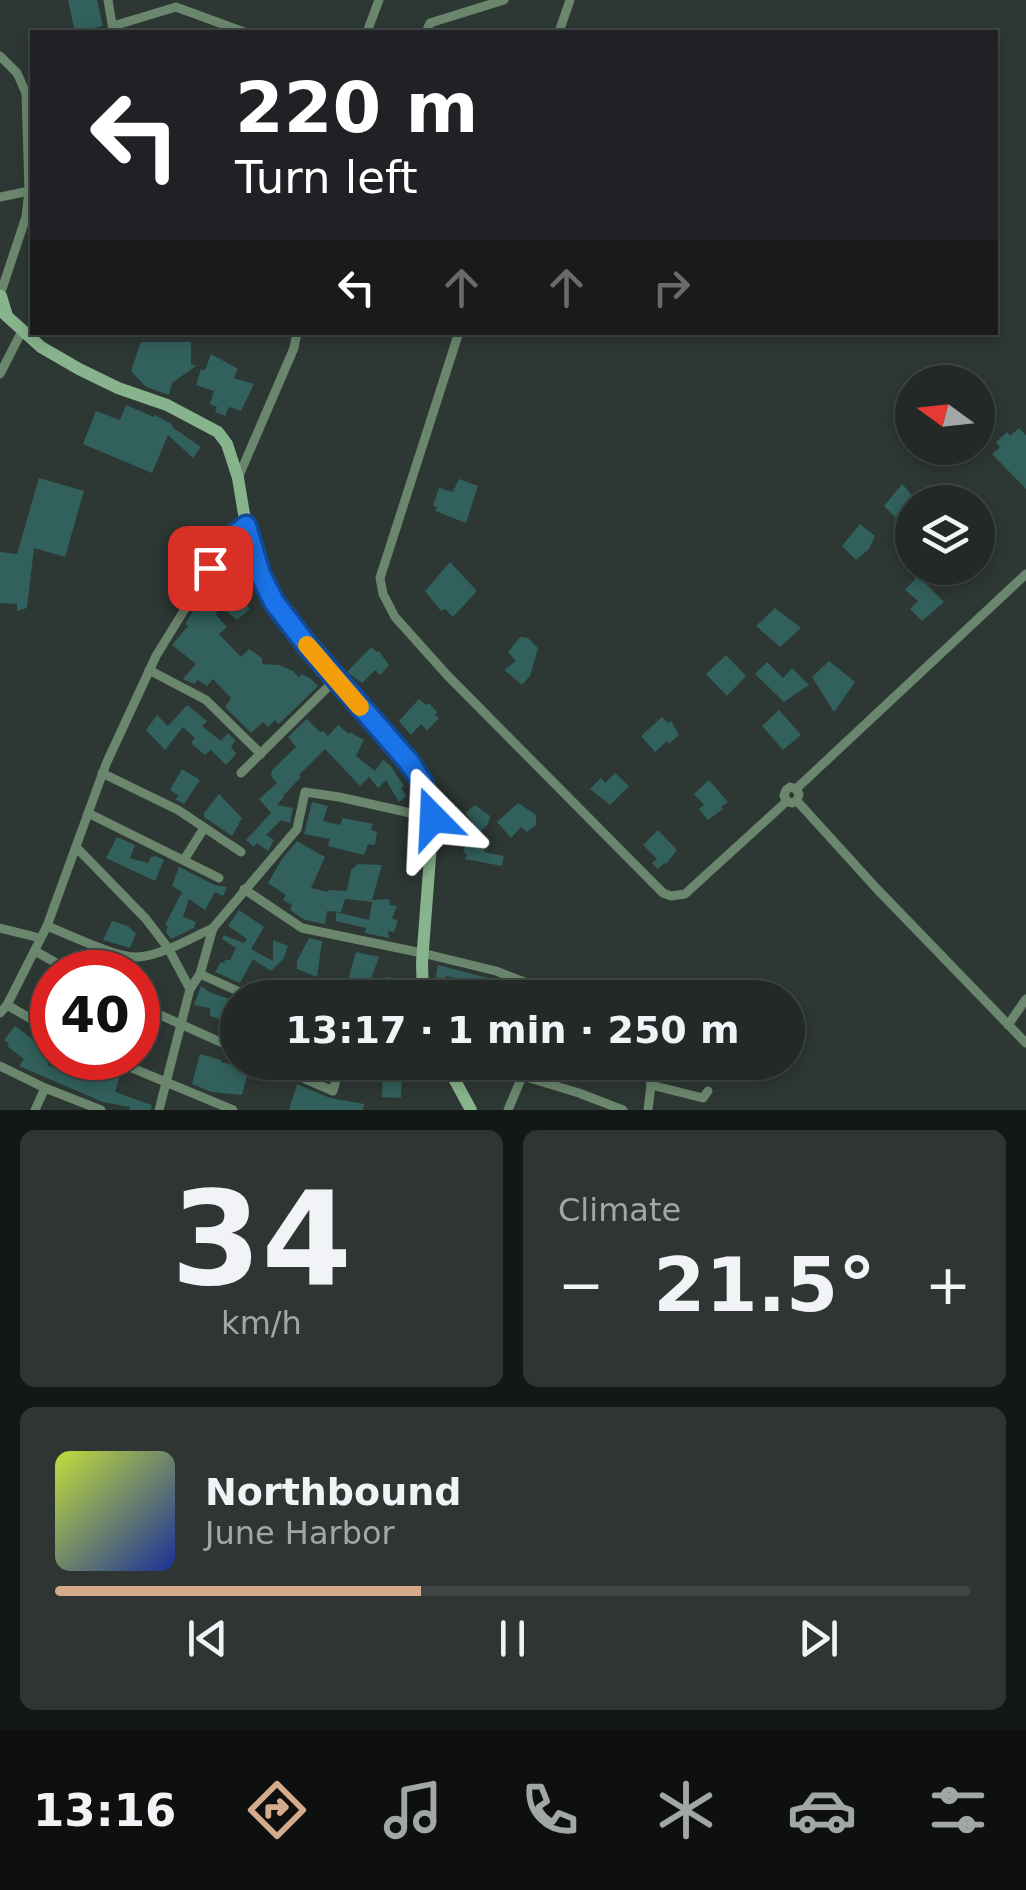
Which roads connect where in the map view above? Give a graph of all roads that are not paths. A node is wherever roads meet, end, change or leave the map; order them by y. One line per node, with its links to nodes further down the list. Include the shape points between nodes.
1 (108, 0): 6 (street)
2 (379, 0): 8 (street)
3 (504, 0): 9 (street, via 430,23)
4 (570, 0): 10 (street)
5 (177, 4): 6 (street); 7 (street)
6 (113, 30)
7 (239, 30)
8 (369, 30)
9 (427, 30)
10 (560, 30)
11 (0, 56): 12 (street)
12 (28, 84): 13 (street)
13 (28, 192): 14 (street); 15 (street)
14 (0, 197)
15 (29, 218): 16 (street)
16 (13, 259): 17 (street); 18 (street)
17 (0, 273)
18 (1, 292): 19 (street)
19 (3, 313): 20 (street)
20 (22, 331): 23 (street); 24 (street, via 79,369 208,424 228,444)
21 (297, 335): 24 (street)
22 (458, 335): 32 (street, via 380,578 395,617 663,893 685,894)
23 (0, 374)
24 (238, 478): 25 (street)
25 (246, 526): 27 (street, via 226,542); 28 (street, via 274,602)
26 (1026, 574): 32 (street, via 796,789)
27 (150, 670): 29 (street, via 206,700); 30 (street)
28 (336, 679): 29 (street); 34 (street, via 409,762)
29 (261, 754): 31 (street)
30 (102, 773): 33 (street); 35 (street)
31 (241, 773)
32 (792, 801): 59 (street)
33 (88, 812): 36 (street); 38 (street)
34 (433, 818): 40 (street, via 304,792 297,829); 47 (street)
35 (204, 828): 37 (street); 38 (street)
36 (76, 847): 41 (street); 45 (street)
37 (241, 852)
38 (184, 860): 39 (street)
39 (219, 878)
40 (244, 889): 43 (street); 47 (street, via 302,928)
41 (47, 926): 44 (street); 45 (street, via 124,955 141,958)
42 (0, 928): 44 (street)
43 (213, 928): 45 (street); 49 (street)
44 (40, 938): 46 (street)
45 (168, 948): 53 (street)
46 (35, 950)
47 (422, 953): 50 (street); 51 (street)
48 (30, 960): 55 (street)
49 (200, 974): 52 (street); 53 (street)
50 (423, 980)
51 (517, 980)
52 (220, 983)
53 (190, 988): 58 (street)
54 (1026, 999): 59 (street)
55 (3, 1009): 57 (street)
56 (160, 1015): 58 (street)
57 (30, 1021)
58 (180, 1025): 60 (street); 68 (street)
59 (1008, 1025): 61 (street)
60 (220, 1042)
61 (1026, 1043)
62 (0, 1066): 70 (street)
63 (160, 1080): 68 (street)
64 (308, 1080): 65 (street, via 333,1091)
65 (336, 1080)
66 (455, 1080): 76 (street)
67 (650, 1080): 69 (street)
68 (165, 1082): 74 (street); 75 (street)
69 (651, 1085): 71 (street, via 703,1098); 79 (street)
70 (44, 1088): 72 (street); 73 (street)
71 (708, 1091)
72 (35, 1110)
73 (101, 1110)
74 (158, 1110)
75 (233, 1110)
76 (471, 1110)
77 (508, 1110): 78 (street, via 526,1078)
78 (623, 1110)
79 (648, 1110)

